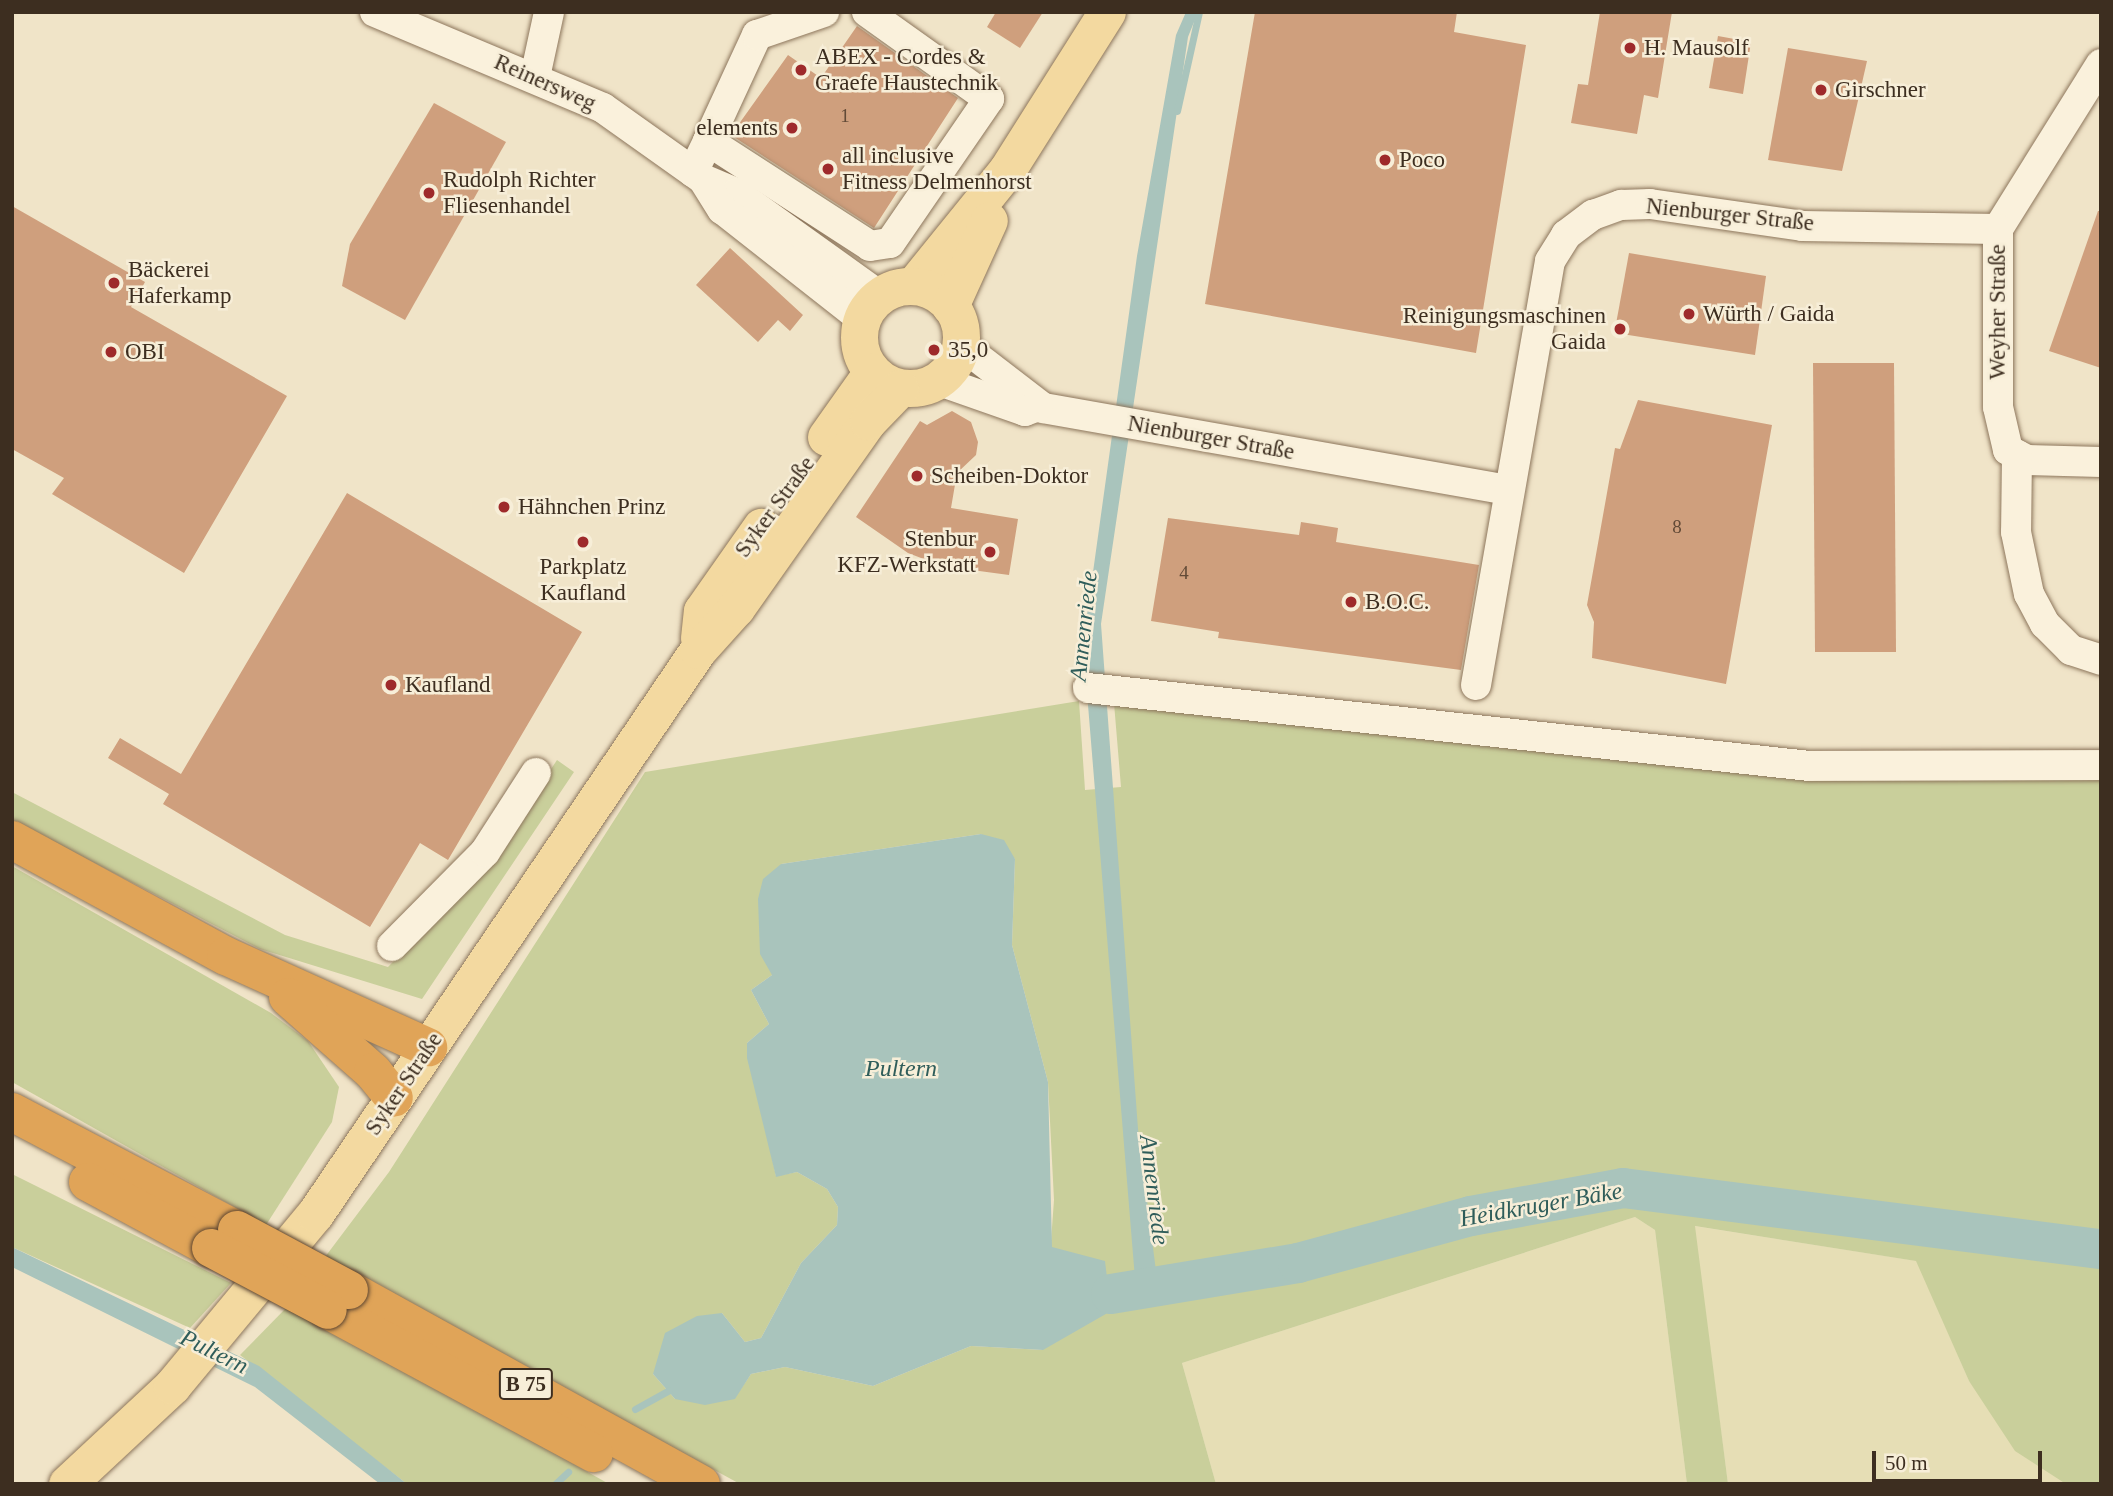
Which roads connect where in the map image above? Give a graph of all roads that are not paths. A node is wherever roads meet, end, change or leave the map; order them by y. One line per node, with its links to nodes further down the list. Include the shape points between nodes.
1 (375, 12): 7 (street, Reinersweg)
2 (549, 12): 7 (street)
3 (824, 12): 8 (street, via 757,34)
4 (867, 12): 8 (street, via 989,99 890,243 870,246)
5 (1107, 12): 9 (main road)
6 (2101, 64): 11 (street, Weyher Straße)
7 (535, 77): 10 (street, Reinersweg, via 603,108)
8 (708, 141): 10 (street)
9 (1007, 170): 12 (main road); 13 (main road)
10 (698, 175): 12 (street, Reinersweg, via 736,193)
11 (1998, 229): 18 (street, Weyher Straße, via 1998,407 2002,436); 20 (street, Nienburger Straße, via 1802,226 1650,204 1593,215 1566,235 1550,261)
12 (885, 300): 13 (main road); 15 (main road, via 859,346)
13 (950, 306): 14 (main road)
14 (960, 344): 16 (main road, via 956,358); 17 (street, Nienburger Straße)
15 (886, 380): 16 (main road); 29 (main road, Syker Straße, via 868,421 736,607 698,650)
16 (937, 380): 17 (street, Nienburger Straße, via 1025,411)
17 (1039, 406): 20 (street, Nienburger Straße)
18 (2017, 455): 19 (street); 21 (street, via 2016,532 2029,594 2045,624 2071,650)
19 (2101, 462)
20 (1509, 490): 22 (street, Nienburger Straße)
21 (2101, 660)
22 (1476, 685)
23 (1096, 688): 24 (street, via 1808,766)
24 (2101, 765)
25 (536, 773): 27 (street, via 485,852)
26 (12, 840): 28 (highway)
27 (392, 946)
28 (260, 972): 29 (highway); 30 (highway, via 373,1072)
29 (428, 1047): 30 (main road, Syker Straße)
30 (394, 1098): 35 (main road, Syker Straße, via 315,1214 237,1312 172,1386)
31 (12, 1112): 33 (highway, B 75)
32 (12, 1141): 33 (highway, B 75)
33 (224, 1239): 34 (highway, B 75, bridge)
34 (338, 1300): 36 (highway, B 75); 37 (highway, B 75)
35 (67, 1484)
36 (648, 1484)
37 (701, 1484)

